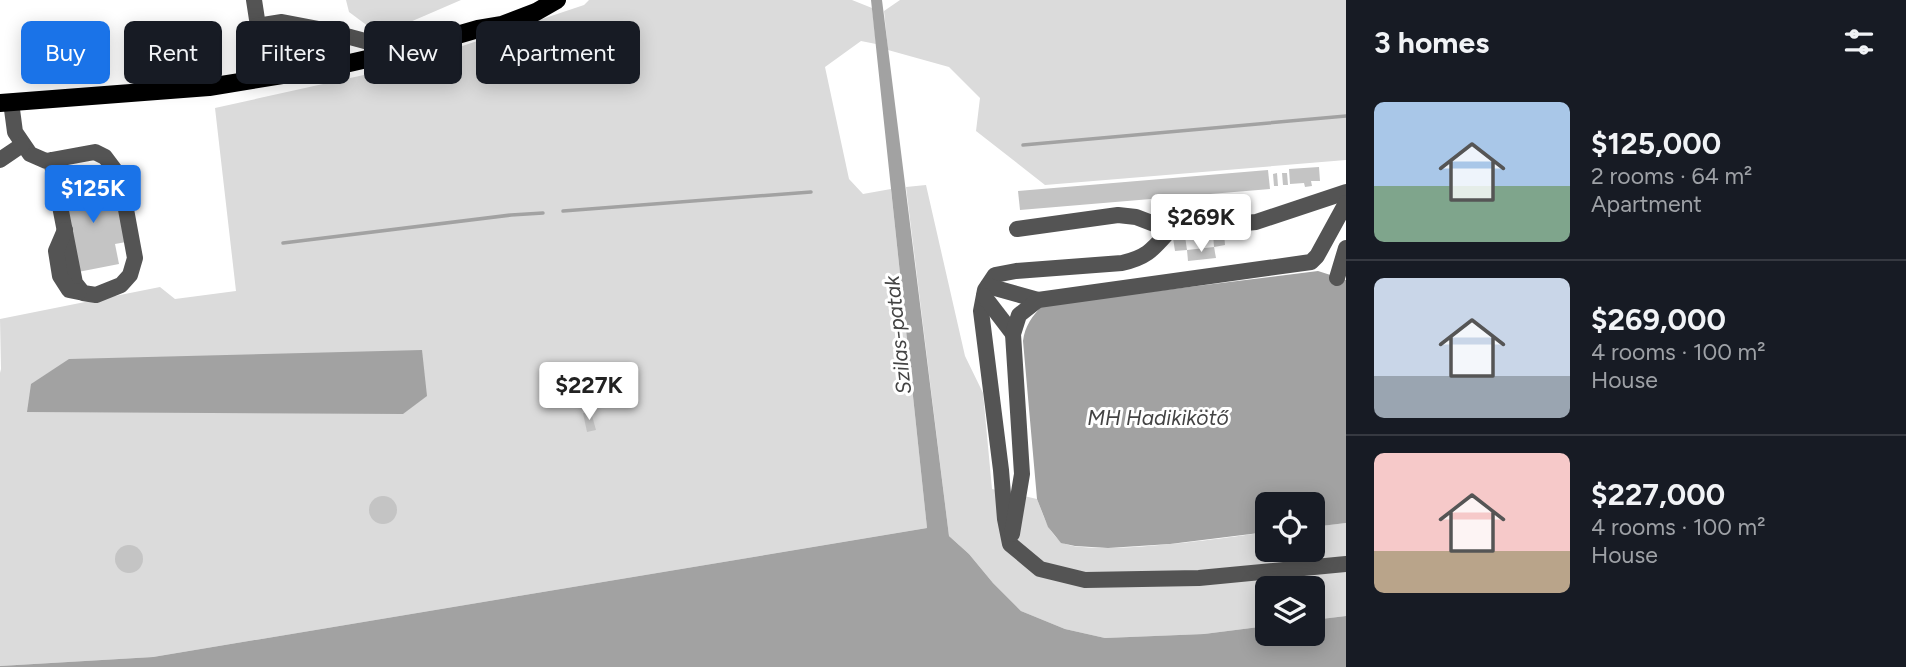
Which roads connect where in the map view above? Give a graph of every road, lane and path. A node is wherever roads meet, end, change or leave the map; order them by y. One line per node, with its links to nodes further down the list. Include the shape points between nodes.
1 (254, 0): 4 (lane)
2 (536, 0): 5 (main road)
3 (557, 0): 6 (main road)
4 (256, 21)
5 (494, 21)
6 (512, 21)
7 (236, 83): 8 (main road)
8 (6, 103): 9 (lane)
9 (22, 145): 10 (lane); 11 (lane, via 30,154)
10 (0, 160)
11 (51, 160): 11 (lane, via 94,152 105,157 120,177 135,258 121,285 96,295 83,293 75,283)
12 (1346, 192): 15 (lane, via 1256,222)
13 (1346, 203): 19 (lane, via 1311,262)
14 (1017, 229): 15 (lane, via 1118,215)
15 (1170, 230): 18 (lane, via 1151,252 1137,259 995,275)
16 (1346, 248): 17 (lane)
17 (1337, 278)
18 (986, 291): 19 (lane); 20 (lane); 21 (lane, via 982,311)
19 (1038, 300): 20 (lane, via 1018,315)
20 (1013, 334): 21 (lane, via 1023,474)
21 (1010, 544): 22 (lane, via 1040,569 1085,580 1199,578)
22 (1346, 564)

